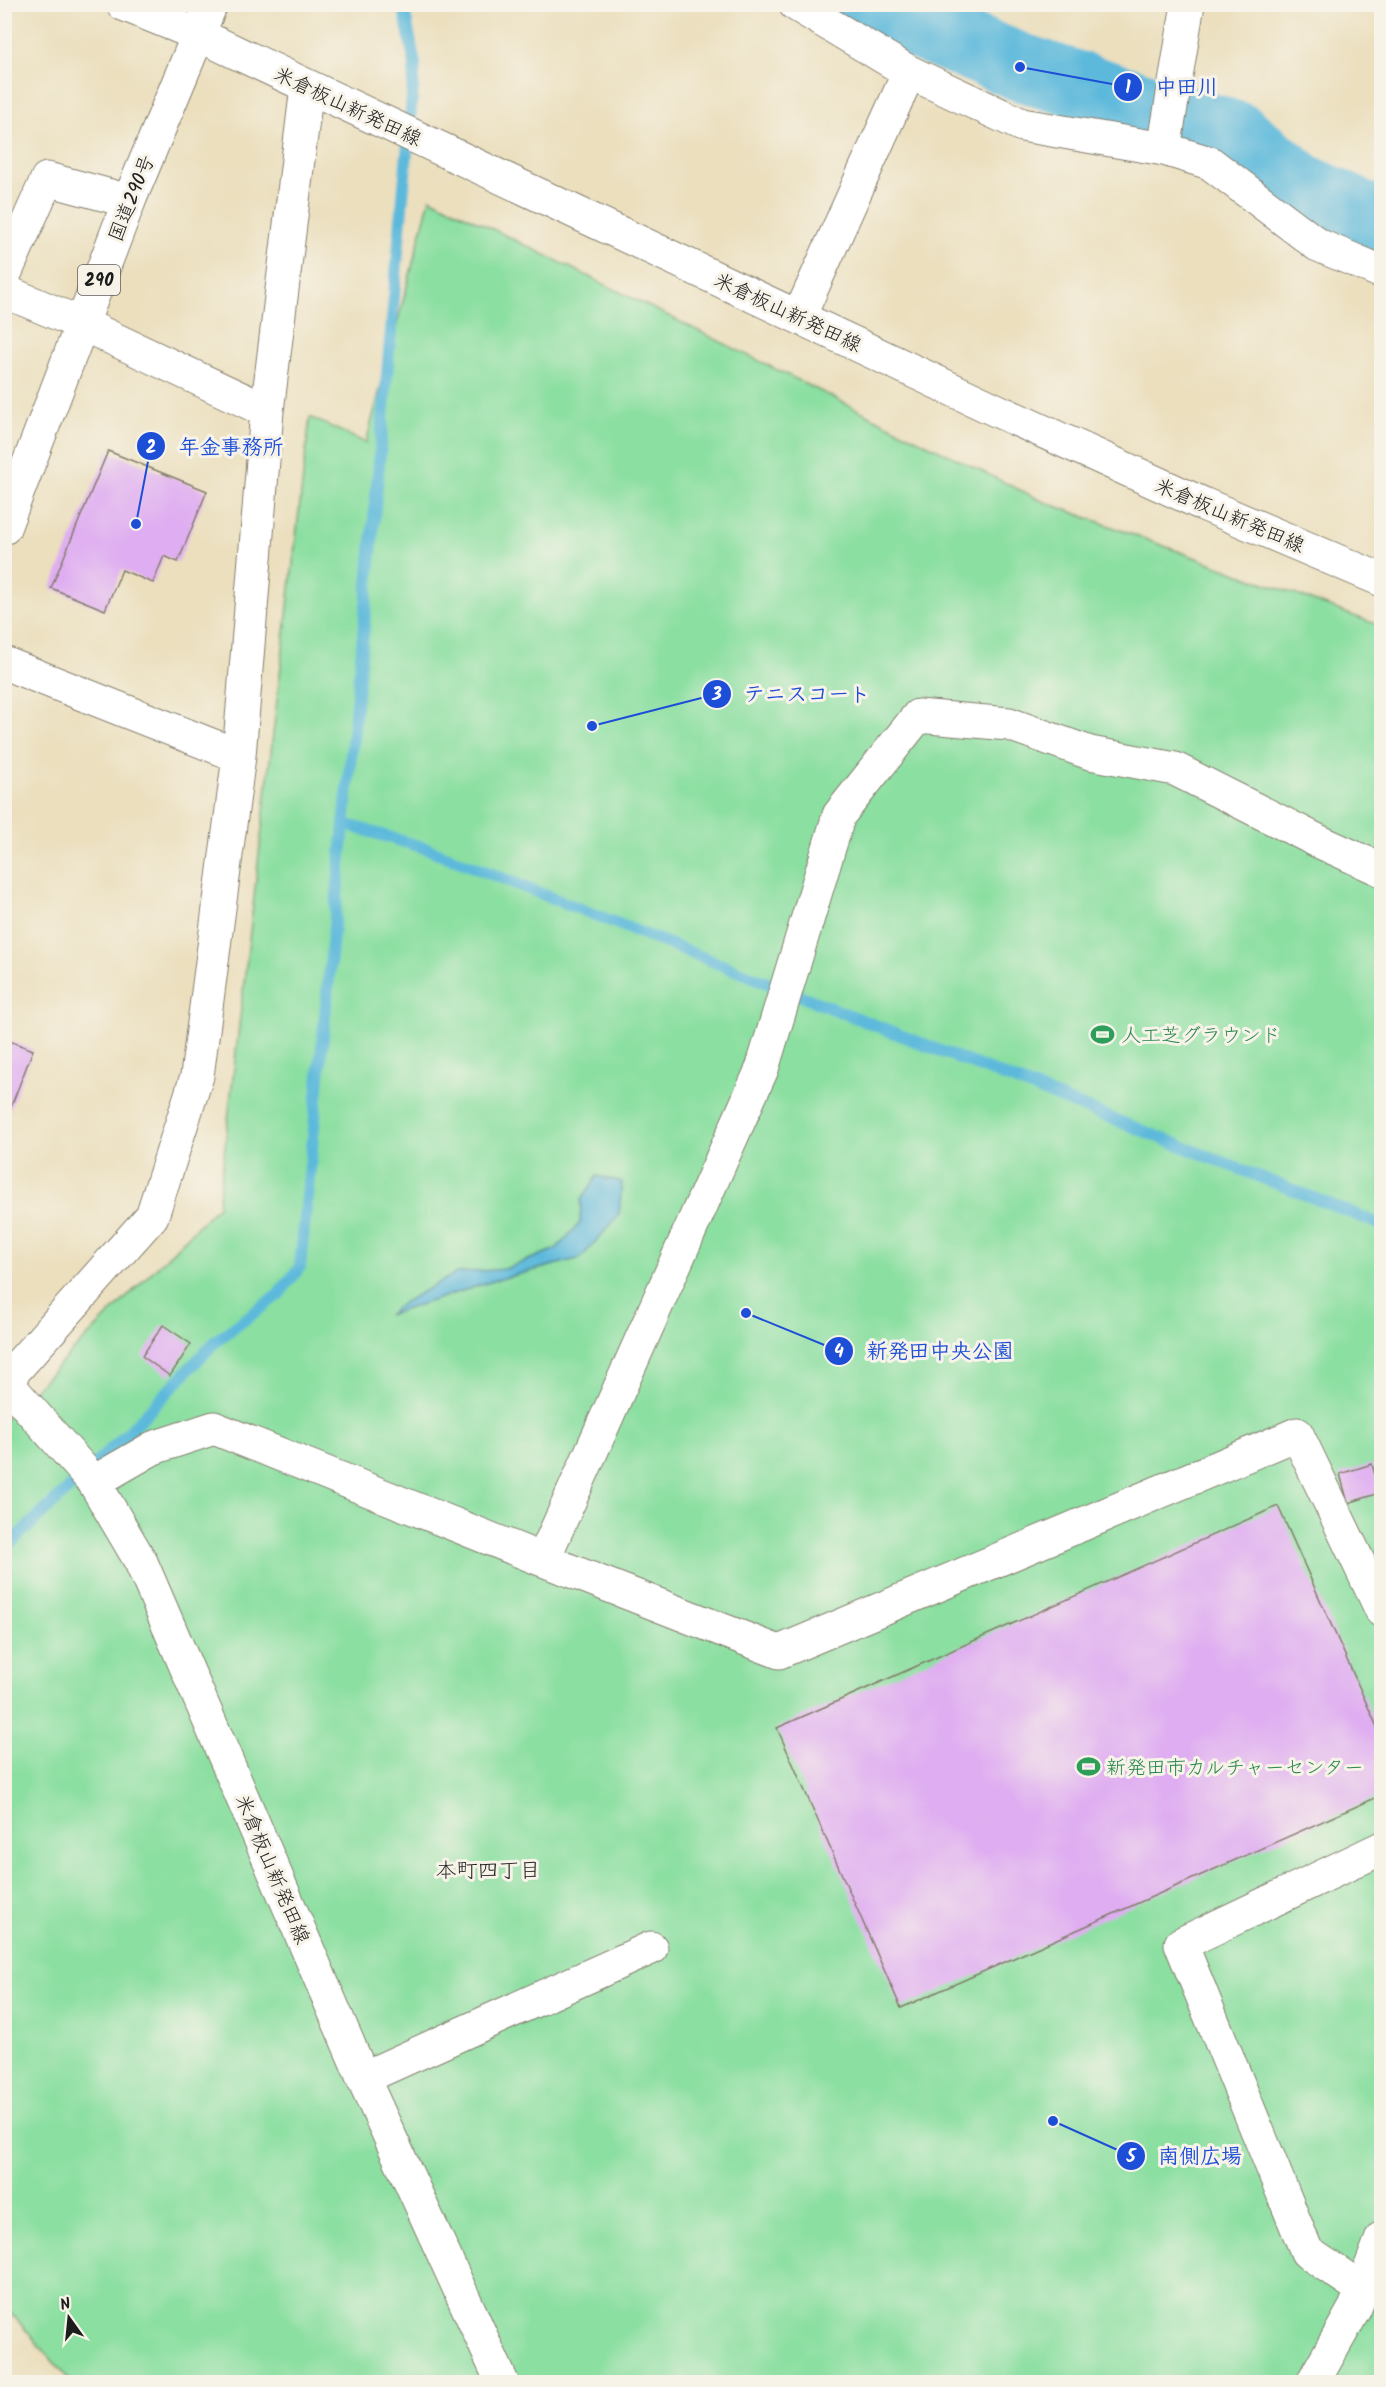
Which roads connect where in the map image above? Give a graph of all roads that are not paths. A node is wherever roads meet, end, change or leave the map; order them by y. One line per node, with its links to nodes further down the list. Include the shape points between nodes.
1 (123, 4): 5 (main road, 米倉板山新発田線)
2 (211, 4): 5 (main road, 国道290号 / 290)
3 (795, 4): 6 (main road)
4 (1188, 4): 8 (main road)
5 (200, 35): 7 (main road, 米倉板山新発田線); 9 (main road, 国道290号 / 290)
6 (909, 72): 8 (main road, via 1022,125); 13 (main road)
7 (307, 87): 13 (main road, 米倉板山新発田線); 15 (main road)
8 (1164, 149): 10 (main road, via 1210,163 1318,245)
9 (129, 201): 11 (main road, via 47,179); 14 (main road, 国道290号 / 290)
10 (1382, 272)
11 (4, 276)
12 (4, 291): 14 (main road)
13 (799, 317): 17 (main road, 米倉板山新発田線, via 1203,504)
14 (82, 324): 15 (main road); 16 (main road, 国道290号 / 290)
15 (267, 411): 19 (main road)
16 (4, 528)
17 (1382, 580)
18 (4, 663): 19 (main road)
19 (239, 756): 21 (main road, via 197,1076 152,1216)
20 (1382, 870): 23 (main road, via 1175,769 1090,753 1009,724 918,716 839,815 762,1069)
21 (5, 1381): 22 (main road, 米倉板山新発田線)
22 (94, 1482): 23 (main road, via 153,1448 214,1428); 27 (main road, 米倉板山新発田線, via 141,1562)
23 (543, 1560): 24 (main road, via 779,1652 1297,1434)
24 (1382, 1611)
25 (1382, 1848): 29 (main road, via 1181,1944 1306,2252)
26 (651, 1948): 27 (main road)
27 (363, 2078): 30 (main road, 米倉板山新発田線)
28 (1382, 2238): 29 (main road)
29 (1362, 2289): 31 (main road)
30 (502, 2382)
31 (1313, 2382)

